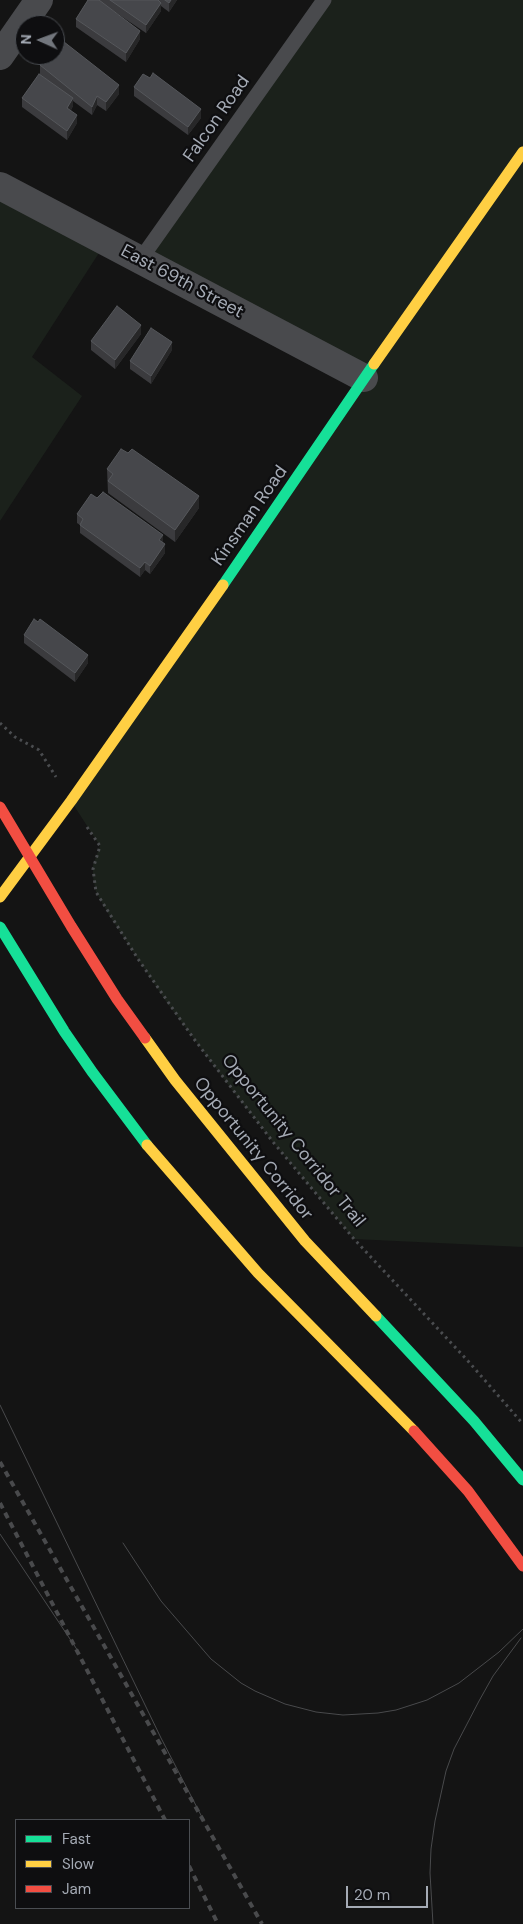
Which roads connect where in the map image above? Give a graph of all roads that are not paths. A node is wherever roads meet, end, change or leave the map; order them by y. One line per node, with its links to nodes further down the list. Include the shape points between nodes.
1 (40, 0): 3 (street)
2 (324, 0): 6 (lane, Falcon Road)
3 (0, 56)
4 (523, 152): 7 (main road, Kinsman Road)
5 (0, 186): 6 (street, East 69th Street)
6 (140, 260): 7 (street, East 69th Street)
7 (364, 378): 9 (main road, Kinsman Road, via 262,532)
8 (0, 807): 9 (main road, Opportunity Corridor)
9 (30, 857): 10 (main road, Kinsman Road); 12 (main road, Opportunity Corridor, via 117,999 174,1080 238,1161 305,1241 446,1390)
10 (0, 897)
11 (0, 927): 13 (main road, via 64,1031 156,1156 258,1273 416,1432 468,1491)
12 (523, 1480)
13 (523, 1566)

